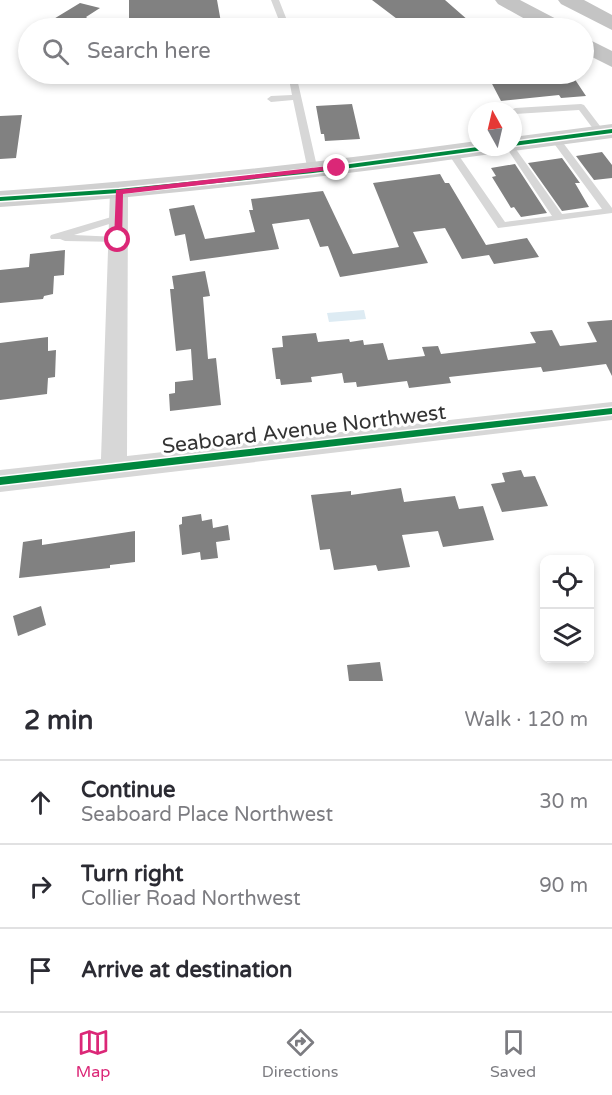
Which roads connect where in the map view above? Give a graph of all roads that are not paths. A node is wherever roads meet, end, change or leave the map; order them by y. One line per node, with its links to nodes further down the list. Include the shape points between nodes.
1 (275, 0): 4 (lane)
2 (505, 0): 5 (highway)
3 (568, 0): 6 (highway)
4 (282, 18)
5 (538, 18)
6 (612, 24)
7 (594, 50): 8 (highway)
8 (612, 60)
9 (294, 84): 10 (lane)
10 (297, 97): 11 (lane); 19 (lane)
11 (271, 99)
12 (522, 111): 13 (lane, via 581,107)
13 (606, 132): 14 (street)
14 (555, 138): 15 (street); 22 (lane, via 609,211)
15 (522, 144)
16 (468, 150): 17 (street)
17 (452, 152): 19 (street); 22 (lane, via 502,226)
18 (519, 156): 22 (lane)
19 (313, 171): 20 (street)
20 (119, 192): 21 (street); 24 (street)
21 (0, 199)
22 (559, 218)
23 (612, 411): 24 (street, Seaboard Avenue Northwest)
24 (114, 469): 25 (street, Seaboard Avenue Northwest)
25 (0, 481)

